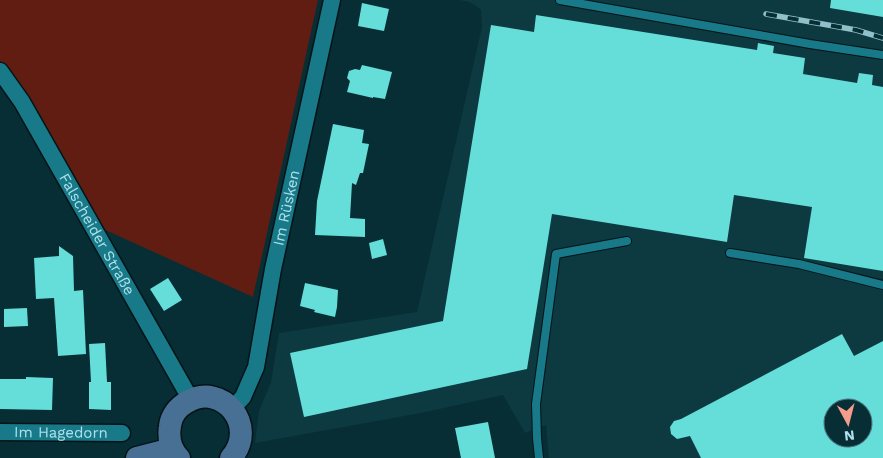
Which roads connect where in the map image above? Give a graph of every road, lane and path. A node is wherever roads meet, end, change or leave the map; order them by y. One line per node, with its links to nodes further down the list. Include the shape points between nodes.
1 (332, 0): 9 (street, Im Rüsken, via 273,269 256,368 243,397)
2 (560, 0): 3 (lane)
3 (883, 55)
4 (0, 72): 8 (street, Falscheider Straße, via 22,102)
5 (627, 241): 15 (lane, via 556,254 536,404)
6 (730, 253): 7 (lane, via 799,264)
7 (883, 285)
8 (191, 400): 9 (street, via 212,397); 12 (street, via 174,414 170,424 169,435)
9 (232, 409): 14 (street, via 241,426 242,437)
10 (0, 432): 11 (street, Im Hagedorn)
11 (122, 433)
12 (175, 453): 13 (street)
13 (137, 458)
14 (231, 458)
15 (539, 458)

